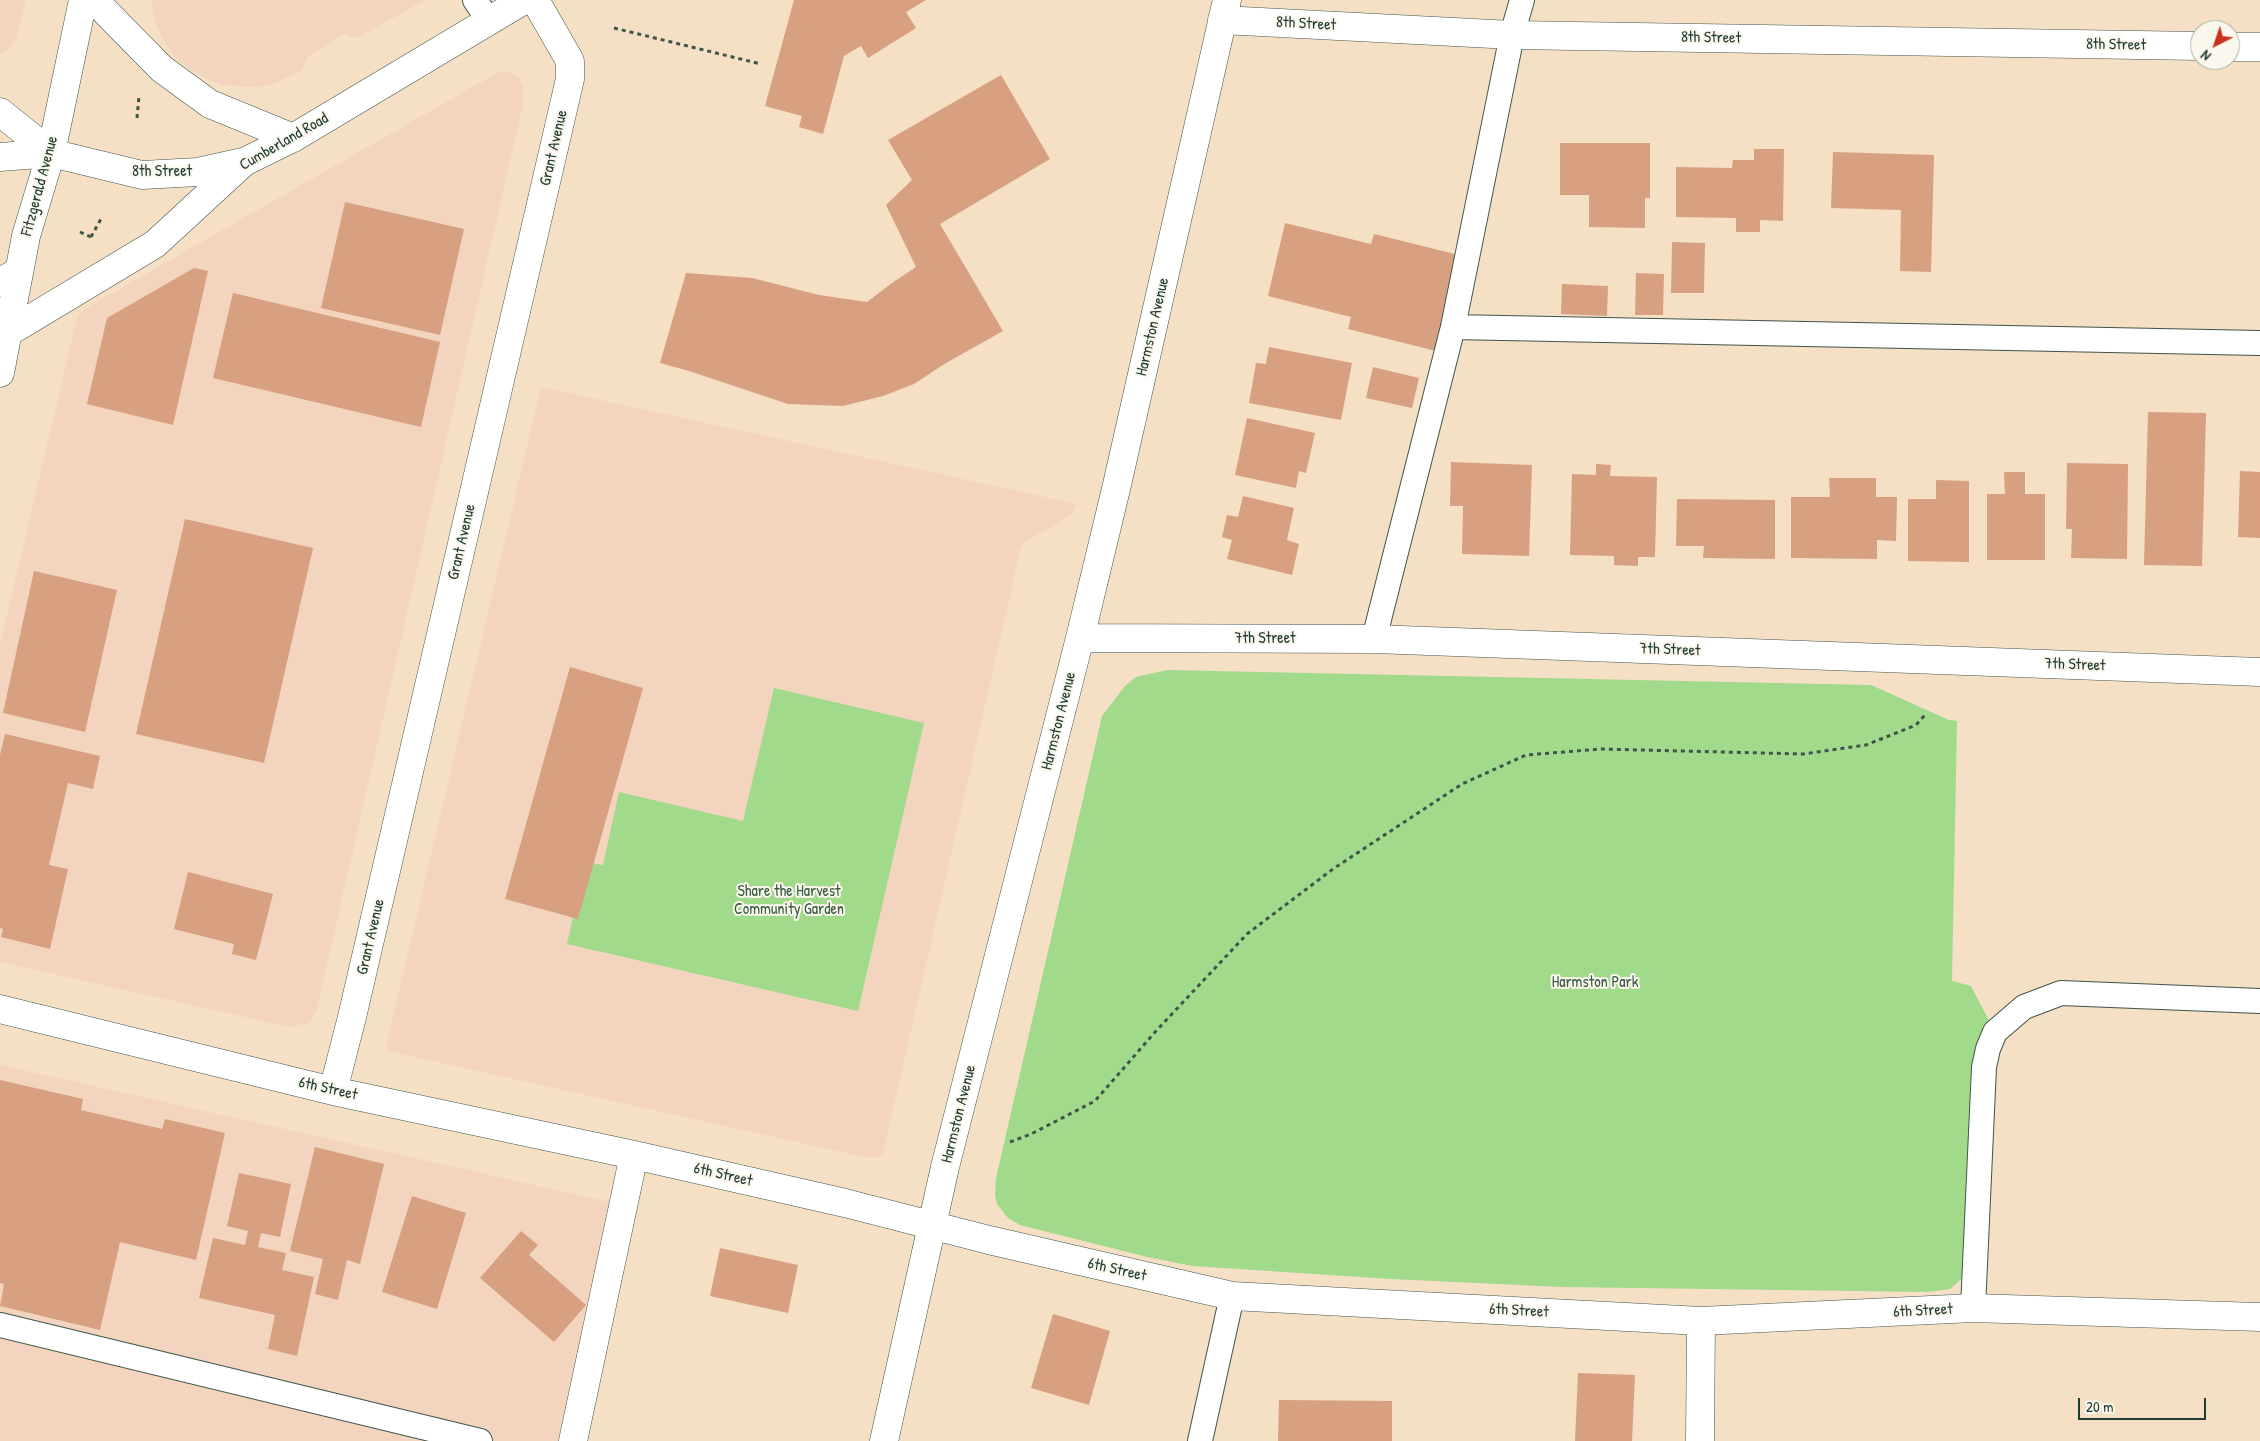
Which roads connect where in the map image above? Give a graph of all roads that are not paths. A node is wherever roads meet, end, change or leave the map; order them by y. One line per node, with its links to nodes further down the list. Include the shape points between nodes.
1 (83, 0): 14 (street, Fitzgerald Avenue)
2 (94, 0): 13 (street, via 162,69 210,104)
3 (524, 0): 7 (street, Cumberland Road)
4 (535, 0): 27 (street, Grant Avenue, via 570,61 570,79)
5 (1522, 0): 8 (lane)
6 (1225, 10): 8 (street, 8th Street); 22 (street, Harmston Avenue)
7 (482, 11): 13 (street, Cumberland Road)
8 (1512, 35): 9 (street, 8th Street); 18 (lane)
9 (2190, 46)
10 (2240, 47): 11 (street)
11 (2260, 47)
12 (0, 112): 14 (street, 8th Street)
13 (293, 138): 16 (street, Cumberland Road)
14 (51, 153): 15 (street, 8th Street); 16 (street, 8th Street, via 142,175 198,172); 17 (street, Fitzgerald Avenue, via 26,236)
15 (0, 157)
16 (244, 162): 19 (street, Cumberland Road, via 155,244)
17 (9, 277): 19 (street, Fitzgerald Avenue)
18 (1453, 327): 20 (lane); 23 (lane)
19 (7, 333): 21 (street, Fitzgerald Avenue)
20 (2260, 343)
21 (0, 373)
22 (1080, 638): 23 (street, 7th Street); 29 (street, Harmston Avenue)
23 (1374, 639): 24 (street, 7th Street)
24 (2260, 672)
25 (2260, 1001): 31 (lane, via 2061,993 2024,1007 1995,1032 1984,1067)
26 (0, 1009): 27 (street, 6th Street)
27 (333, 1091): 28 (street, 6th Street)
28 (634, 1155): 29 (street, 6th Street); 36 (street)
29 (931, 1226): 30 (street, 6th Street); 37 (street, Harmston Avenue)
30 (1232, 1296): 33 (street, 6th Street); 38 (lane)
31 (1973, 1308): 32 (street, 6th Street); 33 (street, 6th Street)
32 (2260, 1317)
33 (1701, 1321): 39 (street)
34 (0, 1325): 35 (lane)
35 (480, 1441)
36 (573, 1441)
37 (884, 1441)
38 (1200, 1441)
39 (1700, 1441)

